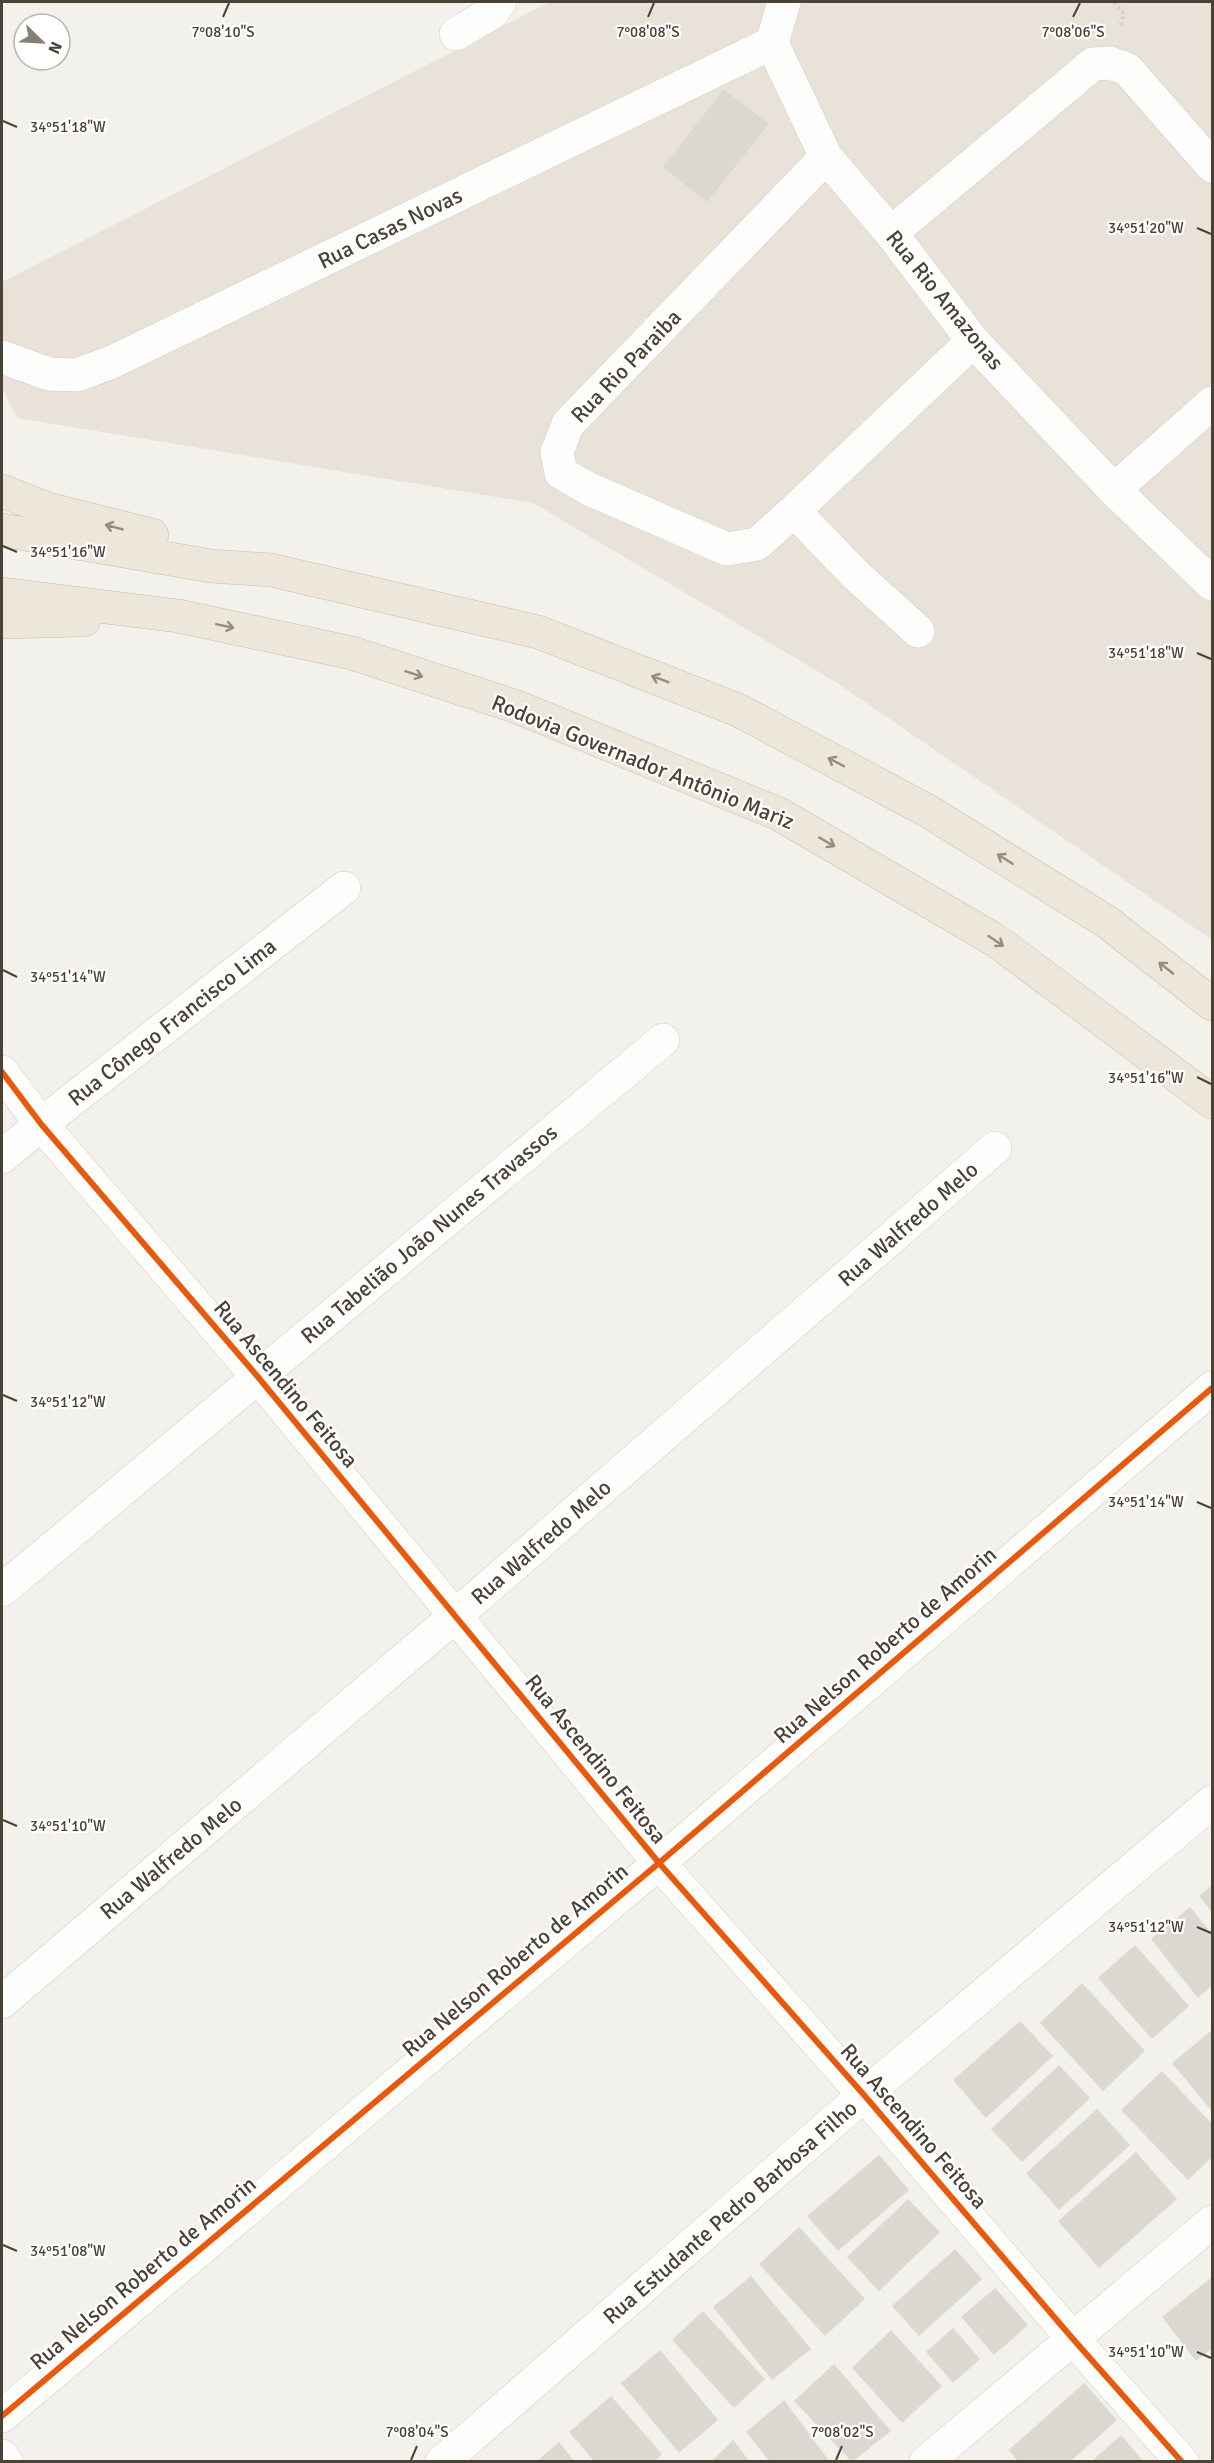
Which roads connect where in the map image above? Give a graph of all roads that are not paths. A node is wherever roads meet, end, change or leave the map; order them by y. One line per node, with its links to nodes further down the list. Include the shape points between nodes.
1 (500, 2): 3 (street, via 493,12)
2 (784, 2): 4 (street)
3 (456, 34)
4 (772, 43): 5 (street, Rua Rio Amazonas); 9 (street, Rua Casas Novas, via 112,362 77,375 50,374)
5 (826, 157): 7 (street, Rua Rio Amazonas); 13 (street, Rua Rio Paraiba, via 568,424 557,452 561,473 589,489 727,549 757,544)
6 (1212, 166): 7 (street, via 1127,69 1110,63 1093,64)
7 (891, 233): 8 (street, Rua Rio Amazonas)
8 (973, 341): 11 (street, Rua Rio Amazonas); 13 (street, Rua Rio Paraiba)
9 (2, 357)
10 (1212, 403): 11 (street)
11 (1114, 490): 16 (street, Rua Rio Amazonas)
12 (2, 491): 15 (highway, one-way to 12, via 198,545 48,509)
13 (794, 511): 20 (street)
14 (2, 530): 15 (highway, via 211,566)
15 (272, 570): 22 (highway, one-way to 15, via 1107,922 928,810 738,710 538,632)
16 (1212, 584)
17 (2, 594): 18 (highway, Rodovia Governador Antônio Mariz)
18 (178, 616): 19 (highway); 25 (highway, Rodovia Governador Antônio Mariz, one-way to 25, via 352,653 517,707 779,814 995,939)
19 (2, 622)
20 (918, 631)
21 (344, 888): 26 (street, Rua Cônego Francisco Lima)
22 (1212, 1004)
23 (663, 1040): 29 (street, Rua Tabelião João Nunes Travassos)
24 (2, 1072): 26 (street, Rua Ascendino Feitosa)
25 (1212, 1102)
26 (41, 1124): 28 (street, Rua Cônego Francisco Lima); 29 (street, Rua Ascendino Feitosa)
27 (995, 1148): 32 (street, Rua Walfredo Melo)
28 (2, 1157)
29 (258, 1377): 31 (street, Rua Tabelião João Nunes Travassos); 32 (street, Rua Ascendino Feitosa)
30 (1212, 1388): 34 (street, Rua Nelson Roberto de Amorin)
31 (2, 1590)
32 (455, 1616): 34 (street, Rua Ascendino Feitosa); 35 (street, Rua Walfredo Melo)
33 (1212, 1802): 36 (street, Rua Estudante Pedro Barbosa Filho)
34 (659, 1863): 36 (street, Rua Ascendino Feitosa); 39 (street, Rua Nelson Roberto de Amorin)
35 (2, 2002)
36 (864, 2096): 38 (street, Rua Ascendino Feitosa); 42 (street, Rua Estudante Pedro Barbosa Filho)
37 (1212, 2222): 38 (street)
38 (1072, 2340): 43 (street); 44 (street, Rua Ascendino Feitosa)
39 (2, 2416)
40 (2, 2456): 41 (street)
41 (6, 2462)
42 (442, 2462)
43 (926, 2462)
44 (1182, 2462)

